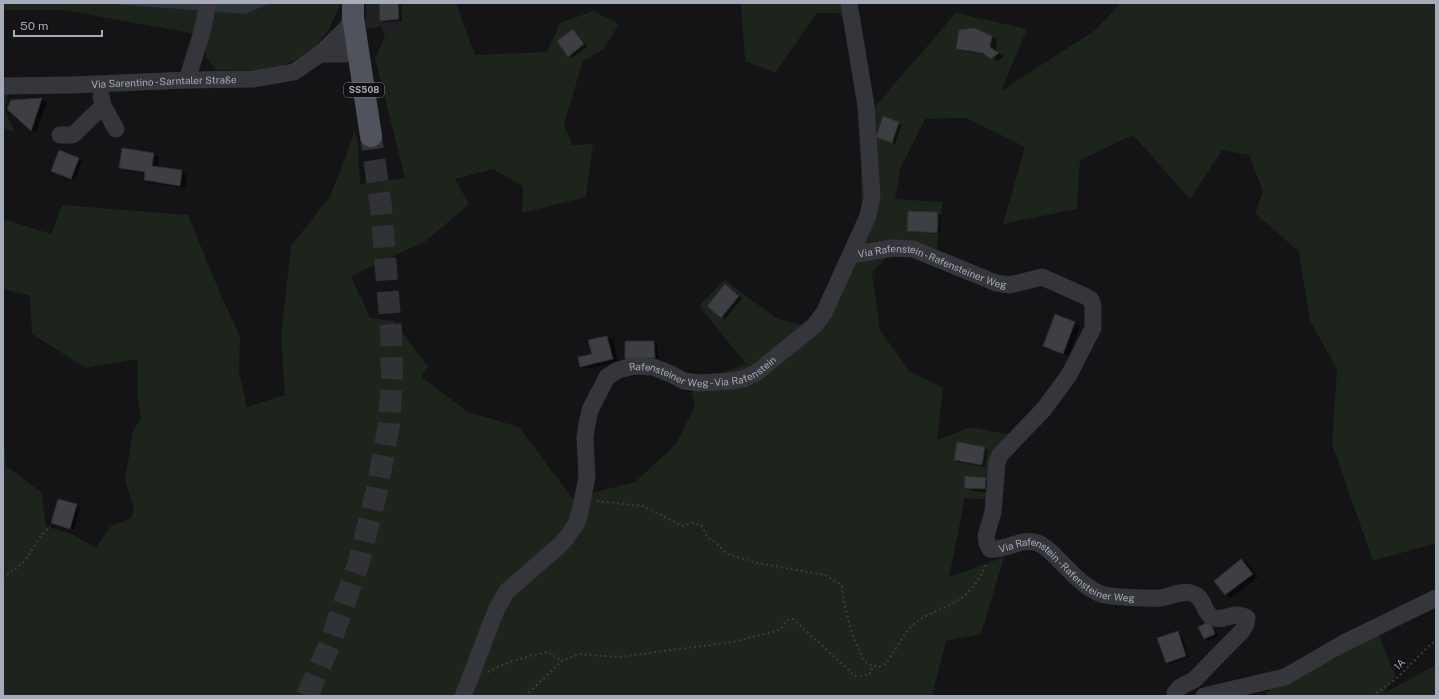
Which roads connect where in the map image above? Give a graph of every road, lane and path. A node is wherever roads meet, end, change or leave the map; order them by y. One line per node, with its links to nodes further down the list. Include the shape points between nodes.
1 (208, 3): 5 (street)
2 (849, 3): 12 (street, Rafensteiner Weg - Via Rafenstein, via 866,106 872,196 868,216)
3 (353, 10): 4 (main road, SS508)
4 (346, 45): 5 (street, Via Sarentino - Sarntaler Straße, via 320,54 294,72 254,79); 11 (main road, SS508, via 361,70)
5 (187, 80): 6 (street, Via Sarentino - Sarntaler Straße)
6 (98, 84): 7 (street, Via Sarentino - Sarntaler Straße); 8 (street)
7 (3, 86)
8 (103, 106): 9 (street); 10 (street, via 73,135)
9 (116, 129)
10 (60, 135)
11 (371, 136)
12 (851, 255): 13 (street, Rafensteiner Weg - Via Rafenstein, via 824,313 814,326 756,373 743,379 699,383 684,381 653,367 634,366 618,370 607,377 590,410 587,424 587,476); 15 (street, Via Rafenstein - Rafensteiner Weg, via 892,248 913,249 996,283 1010,285 1042,277 1091,300 1094,310 1093,328 1069,375 1044,408 1000,455 993,512 986,536)
13 (584, 498): 20 (path, via 644,506 683,526 692,523 701,525 708,538 727,554 758,563 825,575 839,583 852,634 863,658); 21 (street, Rafensteiner Weg - Via Rafenstein, via 576,524 568,537 507,591 497,608)
14 (50, 526): 16 (path, via 40,536 24,562)
15 (990, 549): 20 (path, via 982,575 975,586 945,608 924,616 913,624 885,664); 24 (street, Via Rafenstein - Rafensteiner Weg, via 998,550 1027,541 1038,543 1047,548 1093,591 1102,595 1160,598 1189,592 1200,598 1212,617 1221,618 1236,614 1247,618 1242,631 1194,680 1180,687)
16 (3, 578)
17 (1436, 598): 25 (street, via 1342,644 1285,677)
18 (1436, 640): 26 (path, 1A / 1A, via 1397,678)
19 (562, 661): 20 (path, via 579,654 618,657 733,642 780,630 786,621 792,619 855,676 868,675); 21 (path, via 548,652 524,657 485,674); 23 (path)
20 (873, 666)
21 (473, 671): 22 (street, Rafensteiner Weg - Via Rafenstein)
22 (463, 696)
23 (525, 696)
24 (1175, 696)
25 (1204, 696)
26 (1372, 696)

